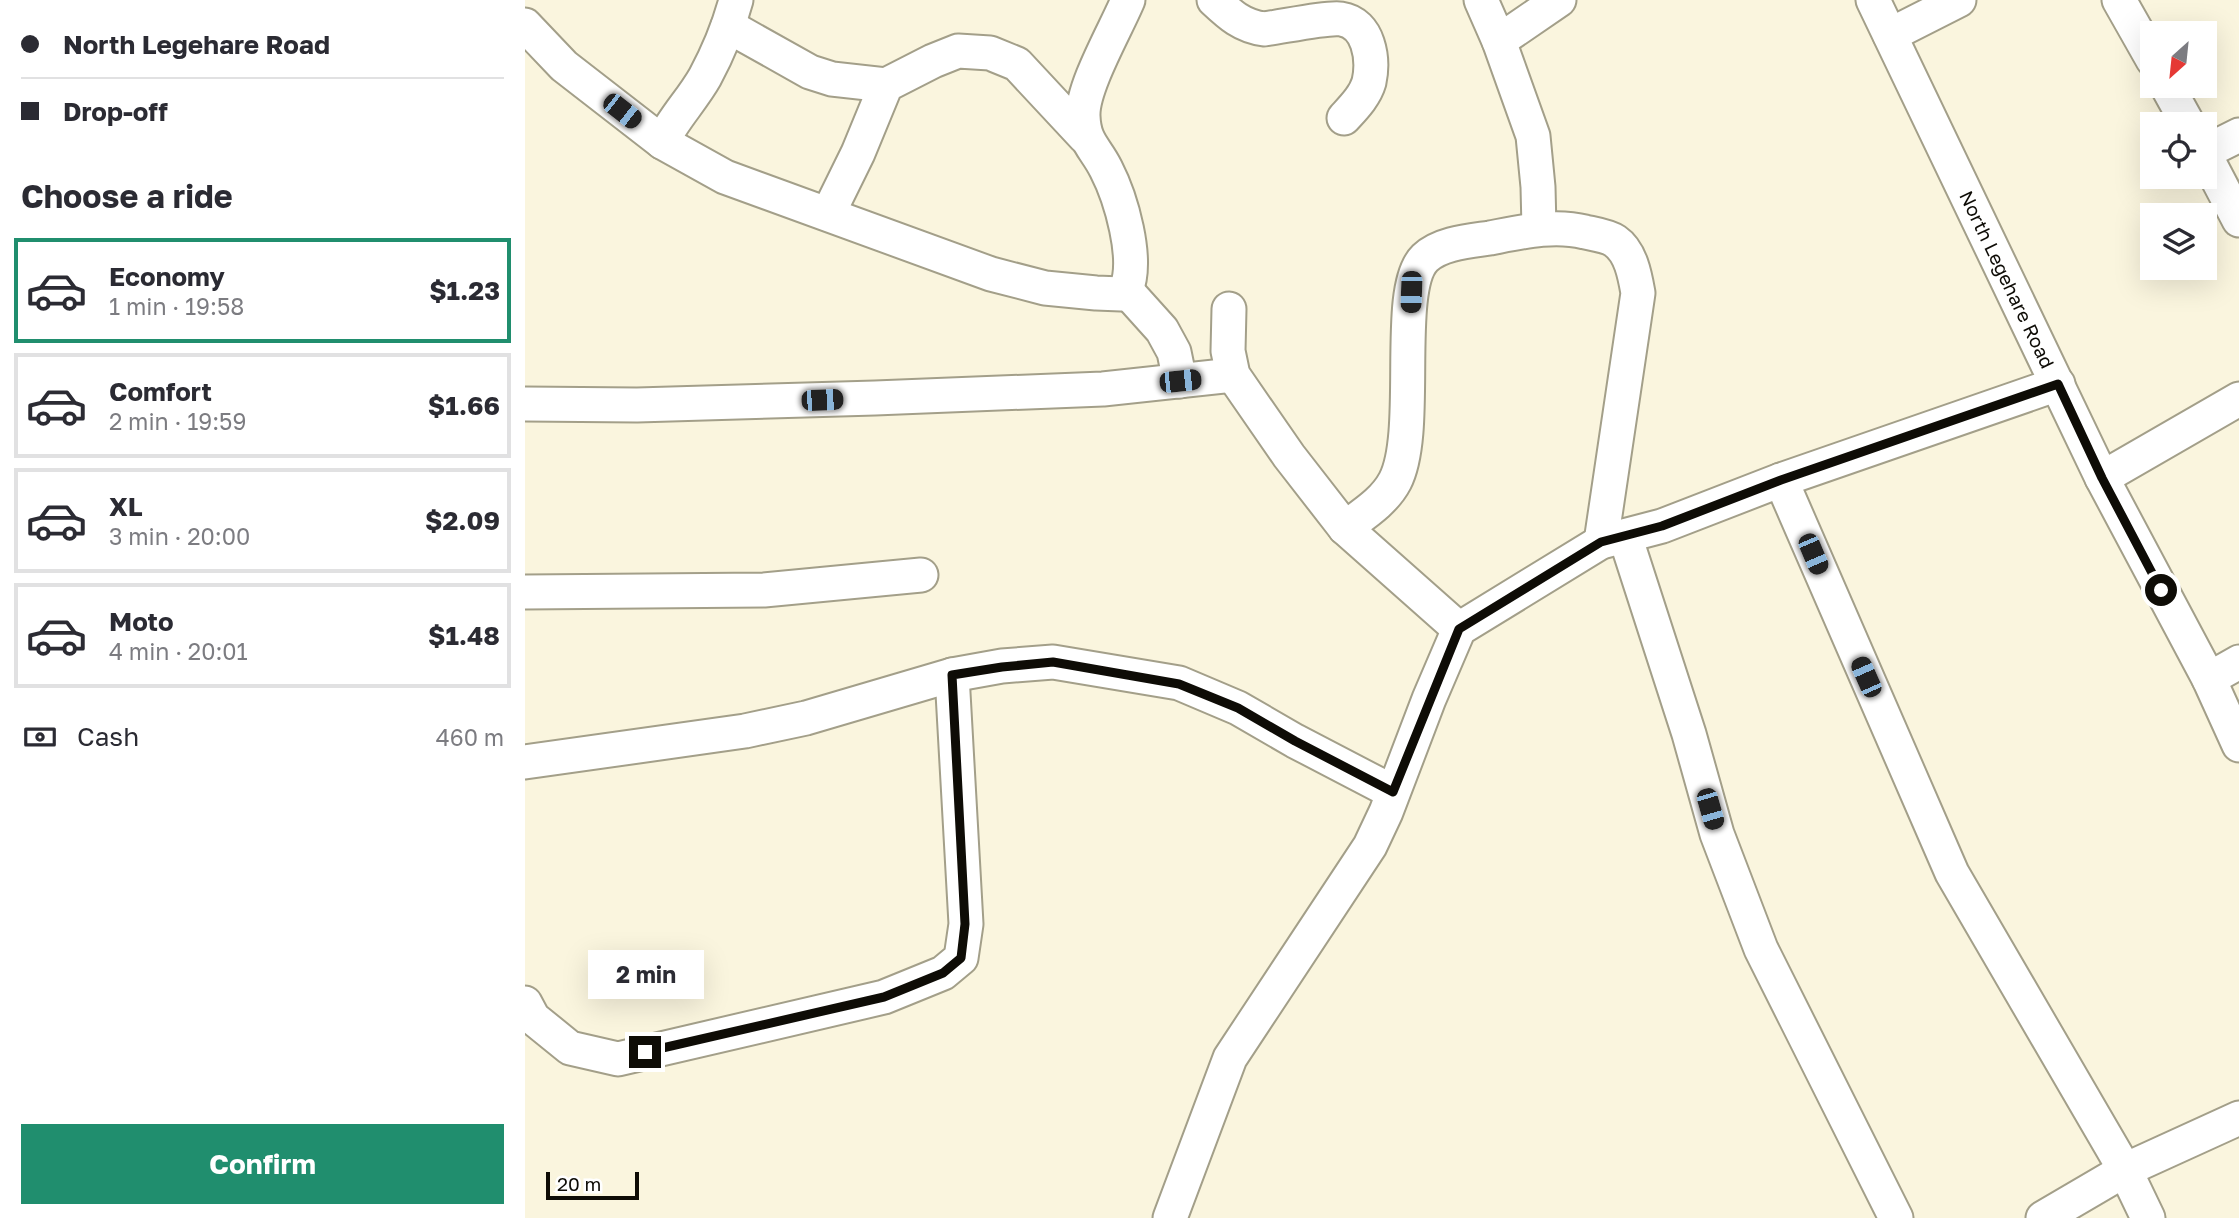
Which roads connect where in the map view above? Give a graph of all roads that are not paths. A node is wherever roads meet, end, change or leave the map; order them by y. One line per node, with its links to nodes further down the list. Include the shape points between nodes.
1 (1128, 0): 16 (street, via 1087,94)
2 (1214, 0): 14 (street, via 1252,27 1340,19 1362,32 1371,52 1369,82 1361,100)
3 (1481, 0): 12 (street)
4 (1559, 0): 12 (street)
5 (1873, 0): 10 (street, North Legehare Road)
6 (1959, 0): 10 (street)
7 (2119, 0): 11 (street)
8 (732, 13): 13 (street, via 810,72); 17 (street, via 704,79)
9 (525, 25): 17 (street, via 564,66)
10 (1890, 35): 27 (street, North Legehare Road)
11 (2140, 37)
12 (1499, 41): 22 (street, via 1533,136)
13 (886, 85): 16 (street, via 958,51 990,53 1017,64); 20 (street)
14 (1344, 118)
15 (2239, 135): 18 (street)
16 (1085, 137): 23 (street, via 1107,170 1122,210 1130,252)
17 (661, 142): 20 (street, via 725,177)
18 (2217, 147)
19 (2217, 177): 21 (street)
20 (828, 214): 23 (street, via 991,274 1045,288 1121,294)
21 (2239, 220)
22 (1539, 229): 32 (street, via 1439,249 1424,259 1411,292 1406,444 1394,482 1375,506); 33 (street, via 1581,231 1615,240 1626,253 1638,293)
23 (1126, 290): 26 (street, via 1162,330 1174,352)
24 (1229, 309): 25 (street, via 1228,351)
25 (1233, 375): 26 (street); 32 (street)
26 (1180, 381): 29 (street, via 1104,389 875,398)
27 (2058, 384): 30 (street, North Legehare Road); 31 (street)
28 (2239, 399): 30 (street)
29 (525, 404)
30 (2102, 478): 39 (street, North Legehare Road)
31 (1781, 480): 33 (street, via 1662,526); 45 (street, via 1952,873)
32 (1345, 528): 36 (street)
33 (1613, 539): 36 (street); 47 (street, via 1689,734 1717,834 1761,949)
34 (921, 575): 35 (street, via 764,590)
35 (525, 592)
36 (1459, 629): 42 (street)
37 (2239, 662): 39 (street)
38 (952, 675): 41 (street, via 745,731); 42 (street, via 1053,662 1179,684 1238,708); 43 (street, via 965,924 961,958 943,973 884,997 618,1059 571,1048 533,1018)
39 (2209, 680): 40 (street, North Legehare Road)
40 (2239, 746)
41 (525, 762)
42 (1393, 792): 46 (street, via 1370,846 1230,1058)
43 (525, 1003)
44 (2239, 1118): 45 (street)
45 (2125, 1170): 48 (street); 49 (street)
46 (1170, 1218)
47 (1896, 1218)
48 (2043, 1218)
49 (2148, 1218)

